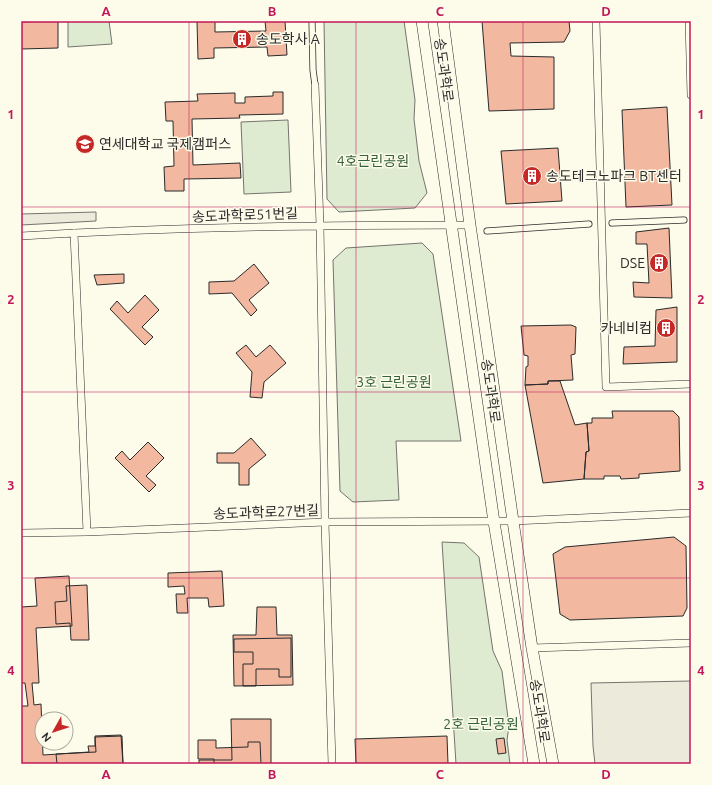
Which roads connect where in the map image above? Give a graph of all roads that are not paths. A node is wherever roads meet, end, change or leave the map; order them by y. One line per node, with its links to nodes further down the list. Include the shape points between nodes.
1 (312, 21): 6 (street)
2 (422, 21): 12 (main road, 송도과학로)
3 (443, 21): 13 (main road, 송도과학로)
4 (596, 21): 17 (street, via 606,387)
5 (689, 21): 7 (street)
6 (315, 85): 11 (street)
7 (691, 95)
8 (684, 220): 9 (street)
9 (612, 223)
10 (589, 224): 14 (street)
11 (320, 225): 12 (street, 송도과학로51번길); 15 (street, 송도과학로51번길); 20 (street)
12 (452, 225): 13 (street, 송도과학로51번길); 21 (main road, 송도과학로)
13 (470, 225): 19 (main road, 송도과학로)
14 (487, 231)
15 (74, 233): 16 (street, 송도과학로51번길); 22 (street)
16 (21, 236)
17 (691, 384)
18 (691, 513): 19 (street, 송도과학로27번길)
19 (513, 521): 21 (street, 송도과학로27번길); 25 (main road, 송도과학로)
20 (325, 522): 21 (street, 송도과학로27번길); 22 (street, 송도과학로27번길); 26 (street)
21 (494, 522): 27 (main road, 송도과학로)
22 (87, 532): 23 (street, 송도과학로27번길)
23 (21, 533)
24 (691, 643): 25 (street)
25 (532, 648): 28 (main road, 송도과학로)
26 (332, 764)
27 (534, 764)
28 (553, 764)

